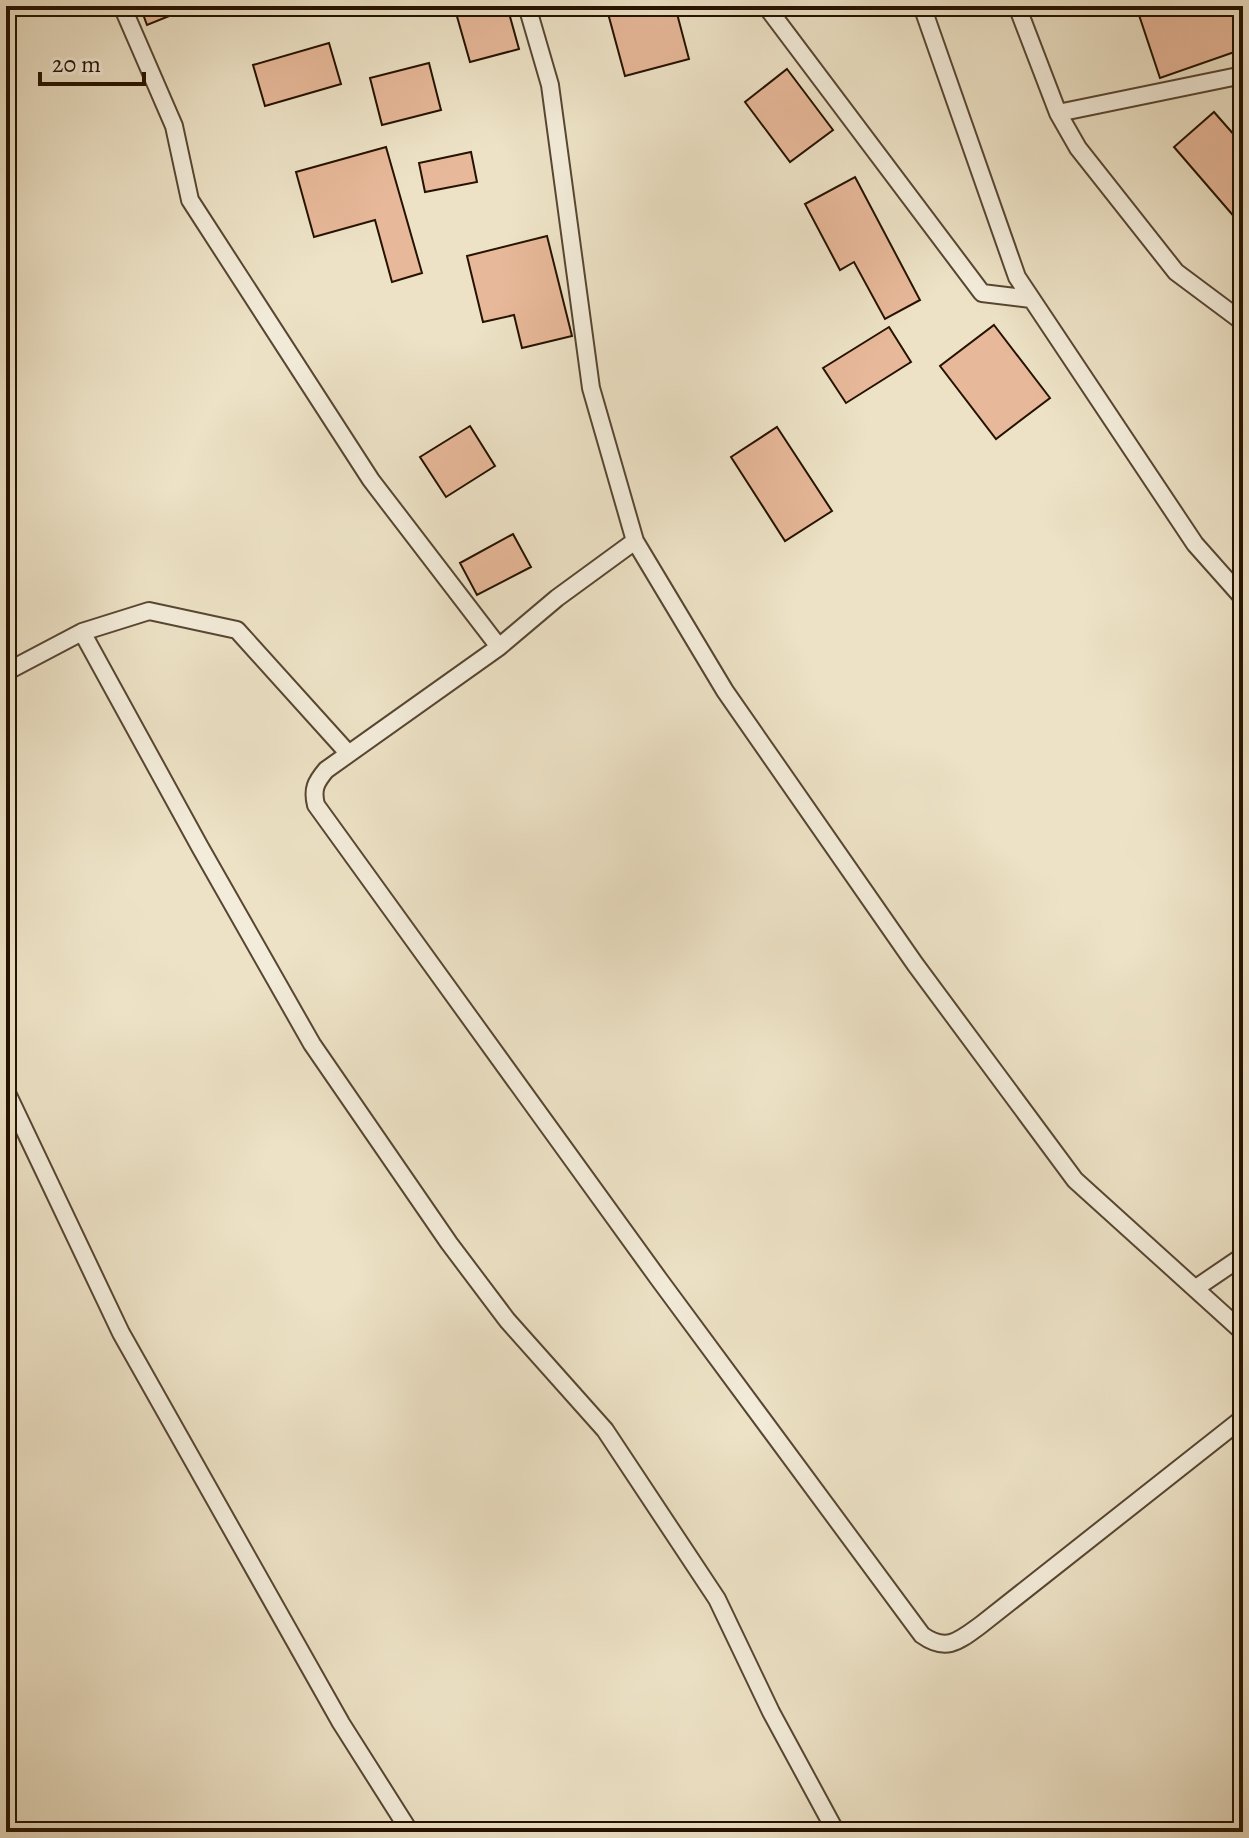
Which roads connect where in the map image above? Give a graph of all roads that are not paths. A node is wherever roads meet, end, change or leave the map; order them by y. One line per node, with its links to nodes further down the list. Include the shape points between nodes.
1 (122, 6): 13 (lane, via 174,126 190,200 371,480)
2 (527, 6): 10 (lane, via 550,85 591,388)
3 (766, 6): 8 (lane, via 982,293)
4 (922, 6): 8 (lane, via 1017,277)
5 (1017, 6): 7 (lane)
6 (1243, 75): 7 (lane)
7 (1058, 113): 9 (lane, via 1078,148 1176,272)
8 (1031, 299): 11 (lane, via 1195,544)
9 (1243, 322)
10 (635, 541): 13 (lane); 18 (lane, via 725,691 915,964 1075,1180)
11 (1243, 598)
12 (82, 632): 14 (lane); 15 (lane, via 149,611 237,630); 22 (lane, via 312,1044 507,1320 605,1430 717,1599)
13 (499, 647): 15 (lane)
14 (6, 672)
15 (348, 753): 20 (lane, via 317,781 316,805 922,1635 943,1645 959,1640)
16 (6, 1091): 21 (lane, via 121,1333 341,1723)
17 (1243, 1256): 18 (lane)
18 (1196, 1288): 19 (lane)
19 (1243, 1332)
20 (1243, 1418)
21 (410, 1832)
22 (836, 1832)

